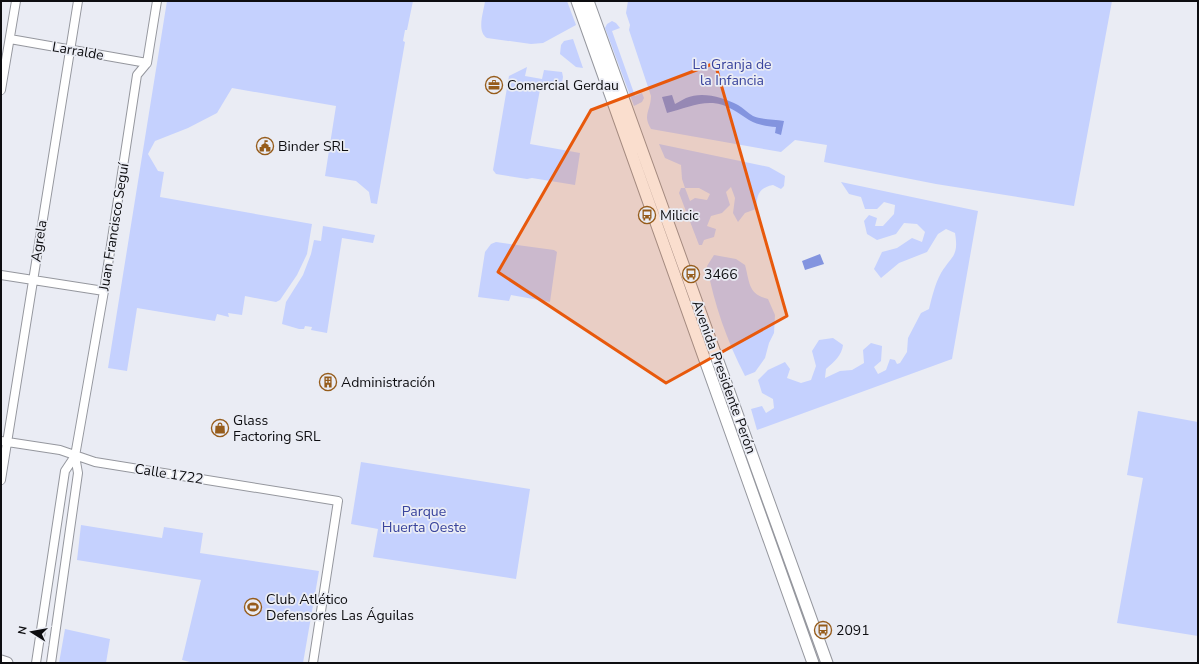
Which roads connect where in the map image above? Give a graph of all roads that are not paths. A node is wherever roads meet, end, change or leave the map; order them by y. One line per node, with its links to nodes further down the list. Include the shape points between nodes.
1 (16, 1): 6 (street)
2 (78, 1): 7 (street, Agrela)
3 (158, 1): 8 (street, Juan Francisco Seguí)
4 (577, 1): 21 (main road, Avenida Presidente Perón)
5 (588, 1): 22 (main road, Avenida Presidente Perón)
6 (10, 39): 7 (street, Larralde); 9 (street)
7 (70, 50): 8 (street, Larralde); 11 (street, Agrela)
8 (147, 63): 12 (street, Juan Francisco Seguí, via 137,74)
9 (1, 90)
10 (1, 275): 11 (street)
11 (32, 279): 12 (street); 13 (street, Agrela)
12 (104, 291): 14 (street, Juan Francisco Seguí)
13 (4, 442): 14 (street, Calle 1722, via 60,450); 15 (street, Agrela)
14 (75, 456): 18 (street, via 65,472); 19 (street, via 78,472); 20 (street, Calle 1722, via 95,462 338,501)
15 (1, 480)
16 (1, 661): 17 (main road)
17 (7, 663)
18 (36, 663)
19 (51, 663)
20 (313, 663)
21 (813, 663)
22 (827, 663)

